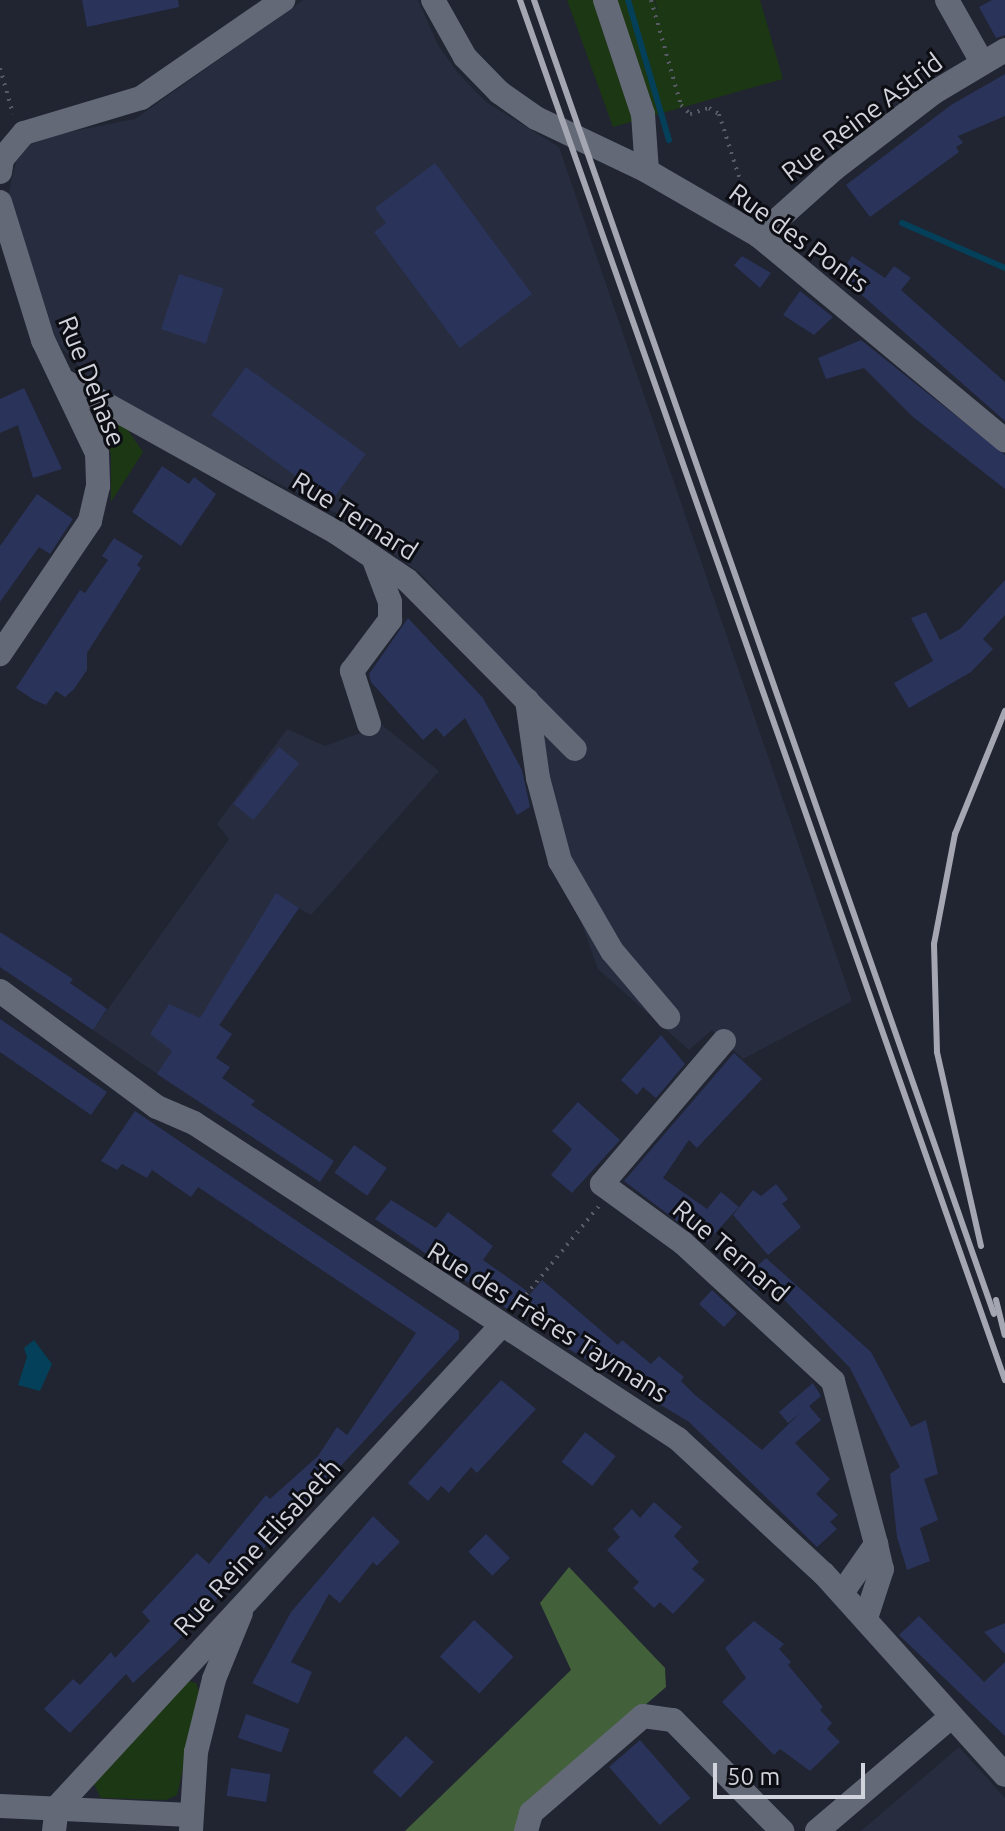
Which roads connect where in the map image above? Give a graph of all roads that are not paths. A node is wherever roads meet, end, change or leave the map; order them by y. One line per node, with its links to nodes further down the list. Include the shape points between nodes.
1 (283, 0): 8 (street, via 132,103 24,133 2,159)
2 (433, 0): 7 (street, Rue des Ponts, via 465,57 499,92 536,118)
3 (605, 0): 7 (street, via 643,114)
4 (947, 0): 6 (street)
5 (1005, 50): 6 (street, Rue Reine Astrid)
6 (982, 62): 10 (street, Rue Reine Astrid)
7 (647, 171): 10 (street, Rue des Ponts)
8 (0, 172)
9 (0, 202): 11 (street, Rue Dehase, via 43,340)
10 (749, 230): 12 (street, Rue des Ponts)
11 (66, 382): 13 (street, Rue Ternard); 14 (street, Rue Dehase, via 97,453 98,486 90,521)
12 (1005, 440)
13 (373, 557): 15 (street, Rue Ternard, via 407,580); 16 (street, via 390,602 390,620 352,671)
14 (0, 654)
15 (527, 700): 17 (street, Rue Ternard); 19 (street, via 538,778 560,861 612,951)
16 (369, 724)
17 (575, 749)
18 (0, 991): 21 (street, Rue des Frères Taymans, via 157,1107 194,1123)
19 (668, 1017)
20 (724, 1041): 22 (street, Rue Ternard, via 603,1179 611,1192 683,1243 833,1381)
21 (500, 1327): 23 (street, Rue des Frères Taymans, via 678,1439); 24 (street, Rue Reine Elisabeth)
22 (876, 1544): 23 (street); 25 (street, Rue Ternard, via 882,1569)
23 (842, 1593): 25 (street, Rue des Frères Taymans)
24 (247, 1598): 29 (street, Rue Reine Elisabeth); 30 (street, via 214,1679 196,1752)
25 (866, 1618): 26 (street, Rue des Frères Taymans)
26 (951, 1717): 27 (street, Rue des Frères Taymans); 33 (street)
27 (1005, 1775)
28 (0, 1806): 29 (street)
29 (55, 1819): 30 (street)
30 (190, 1823)
31 (526, 1831): 32 (street, via 531,1813 643,1716 673,1720)
32 (782, 1831)
33 (817, 1831)

